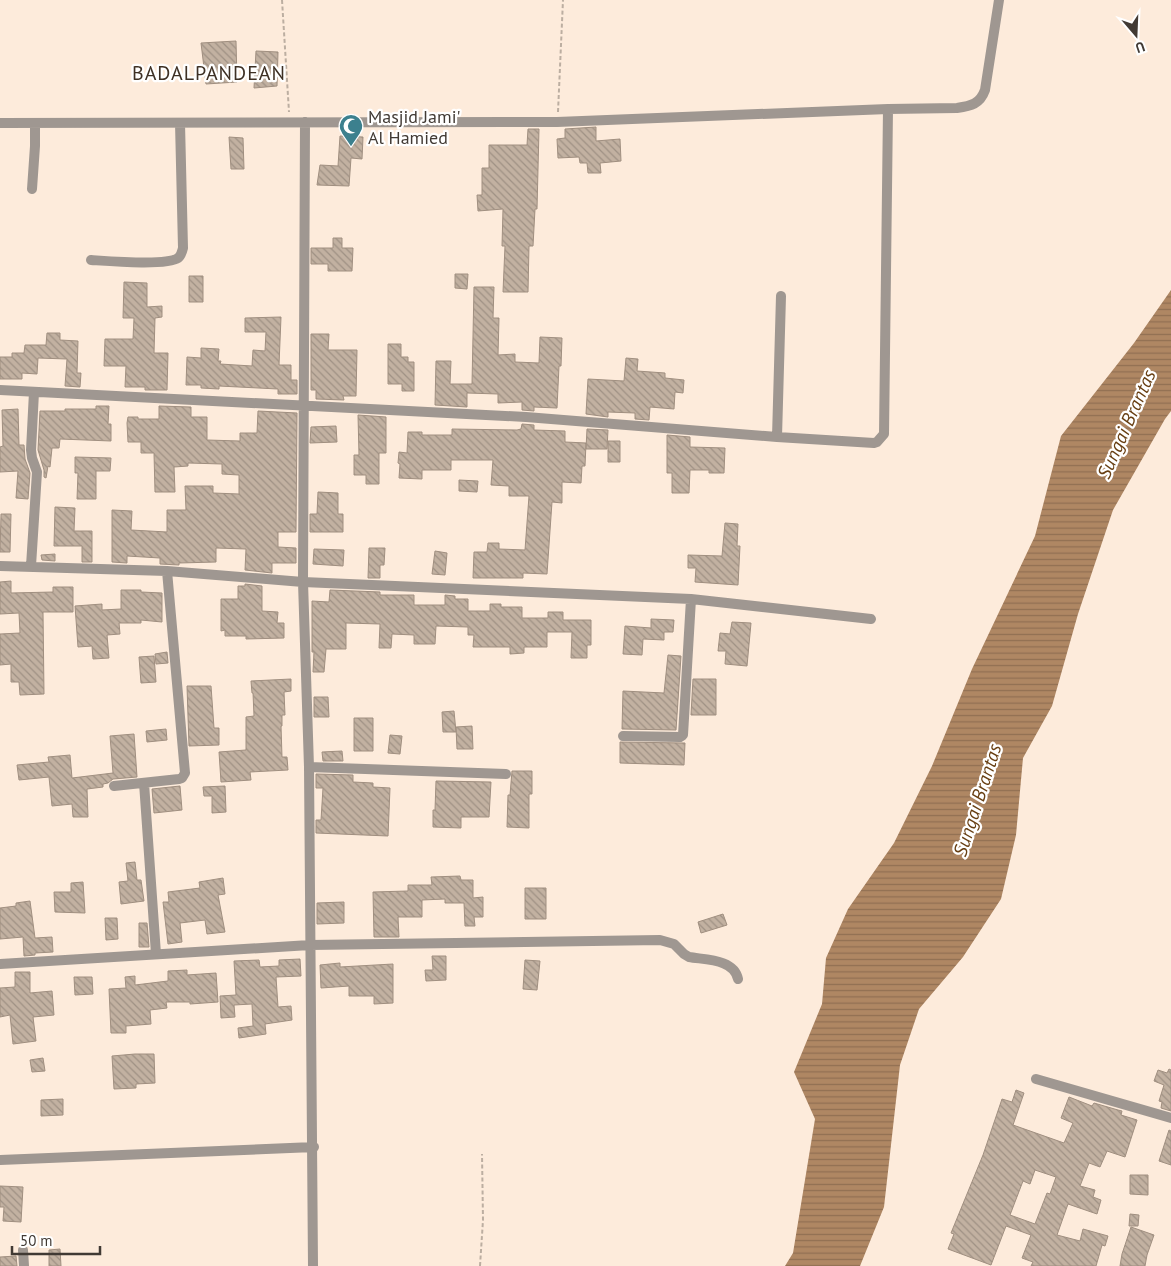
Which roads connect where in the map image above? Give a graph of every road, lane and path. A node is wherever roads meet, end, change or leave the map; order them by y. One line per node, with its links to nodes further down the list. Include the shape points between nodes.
1 (282, 0): 9 (path)
2 (563, 0): 6 (path)
3 (999, 0): 4 (street, via 987,81 977,103 958,108)
4 (888, 109): 6 (street); 17 (street, via 884,434 874,443)
5 (306, 122): 6 (street); 9 (street); 16 (street)
6 (557, 122)
7 (34, 123): 8 (street); 10 (street); 11 (street)
8 (180, 123): 9 (street); 12 (street, via 182,254 171,261 158,262)
9 (290, 123)
10 (0, 124)
11 (32, 189)
12 (91, 260)
13 (781, 296): 17 (street)
14 (0, 390): 15 (street)
15 (34, 392): 16 (street); 19 (street, via 32,458 37,472)
16 (304, 405): 17 (street, via 526,417); 21 (street)
17 (777, 438)
18 (0, 566): 19 (street)
19 (30, 566): 20 (street)
20 (167, 571): 21 (street); 27 (street, via 185,773 179,780)
21 (303, 582): 22 (street); 25 (street)
22 (691, 600): 23 (street); 24 (street, via 683,735)
23 (871, 619)
24 (623, 736)
25 (309, 767): 26 (street); 29 (street)
26 (506, 774)
27 (144, 783): 28 (street); 30 (street)
28 (114, 786)
29 (310, 945): 30 (street); 32 (street, via 660,940 677,946 690,957 729,965); 35 (street)
30 (156, 954): 31 (street)
31 (0, 964)
32 (738, 979)
33 (1036, 1079): 34 (street)
34 (1171, 1118)
35 (314, 1147): 37 (street); 40 (street)
36 (482, 1154): 41 (path)
37 (0, 1160)
38 (23, 1250): 39 (street)
39 (24, 1266)
40 (313, 1266)
41 (480, 1266)

